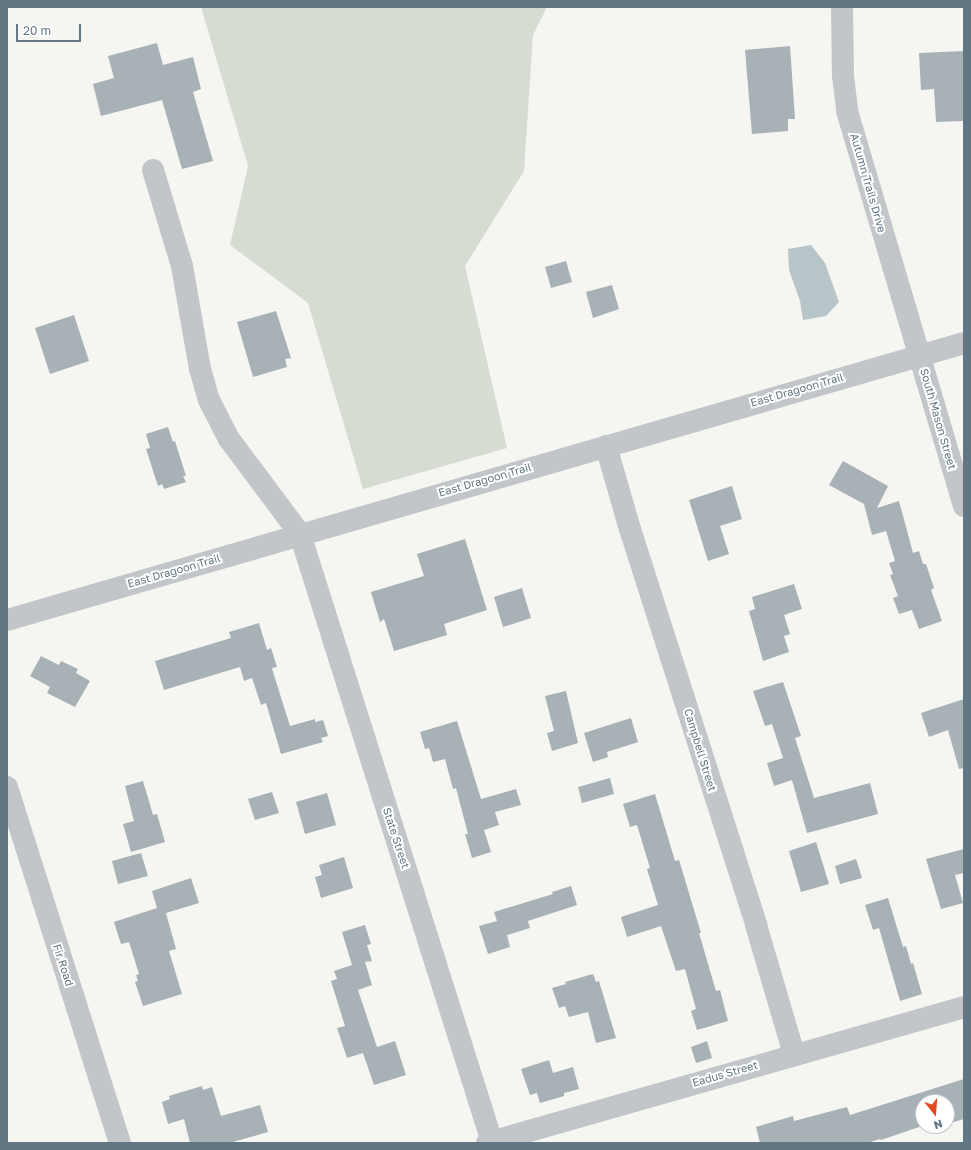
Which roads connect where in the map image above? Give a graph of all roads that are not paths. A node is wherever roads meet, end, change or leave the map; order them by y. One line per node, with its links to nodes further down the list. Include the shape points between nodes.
1 (842, 7): 4 (street, Autumn Trails Drive, via 843,76 847,111)
2 (154, 170): 7 (street, State Street, via 182,266 200,369 209,400 229,439)
3 (964, 343): 4 (street, East Dragoon Trail)
4 (919, 355): 5 (street, East Dragoon Trail); 6 (street, South Mason Street)
5 (606, 446): 7 (street, East Dragoon Trail); 11 (street, Campbell Street, via 756,924)
6 (964, 506)
7 (300, 534): 8 (street, East Dragoon Trail); 12 (street, State Street)
8 (7, 620)
9 (7, 787): 13 (street, Fir Road)
10 (964, 1007): 11 (street, Eadus Street)
11 (794, 1054): 12 (street, Eadus Street)
12 (489, 1142)
13 (120, 1143)

